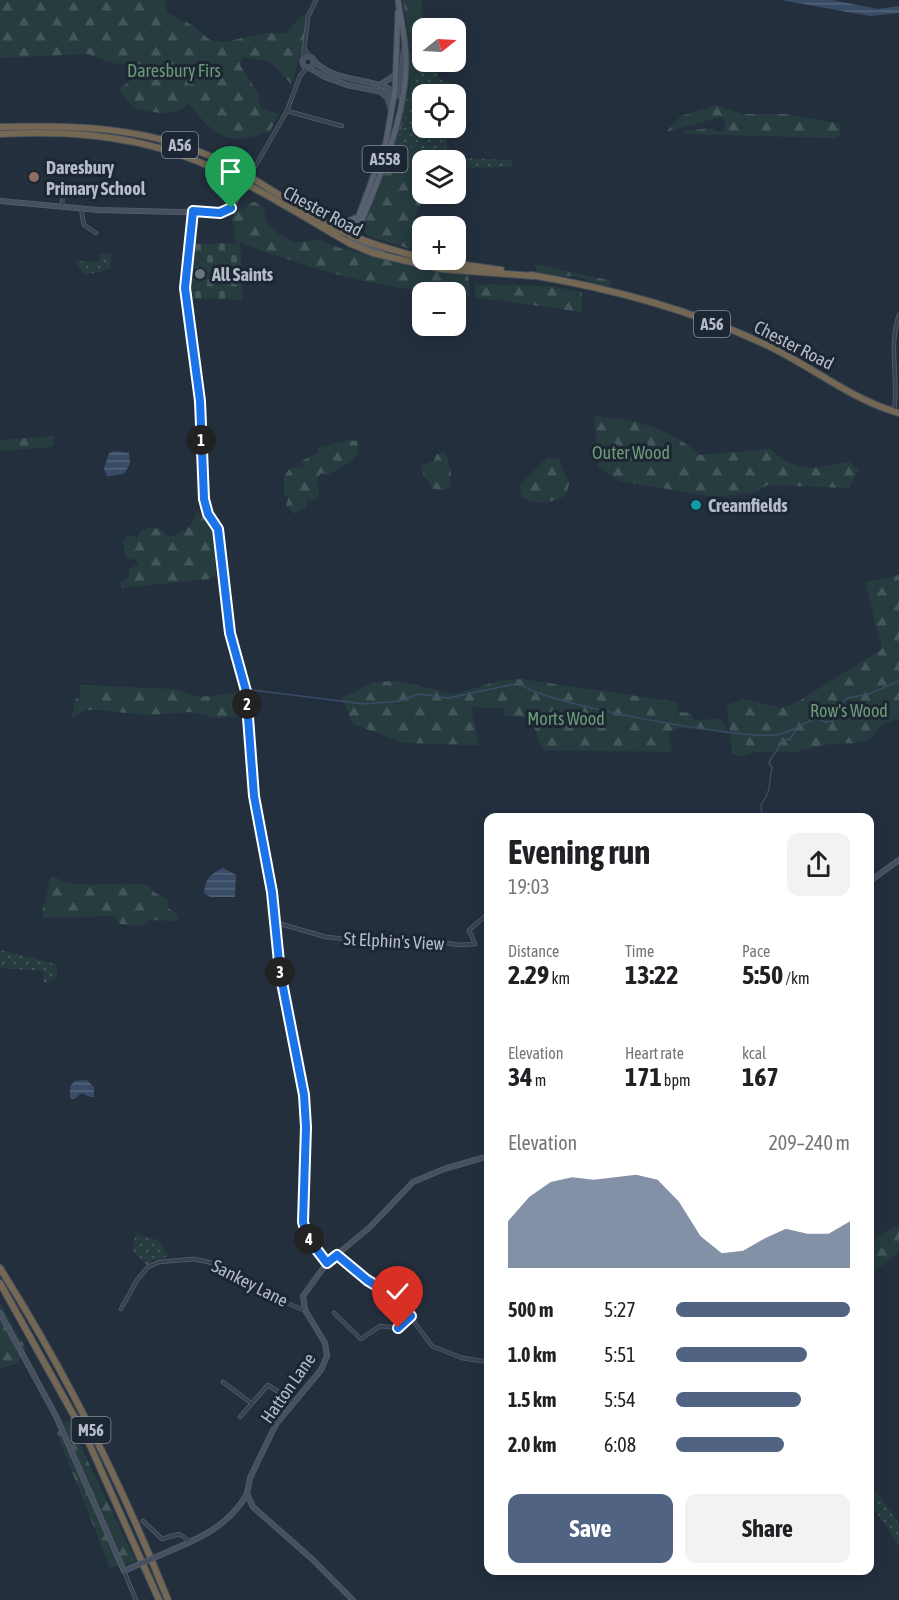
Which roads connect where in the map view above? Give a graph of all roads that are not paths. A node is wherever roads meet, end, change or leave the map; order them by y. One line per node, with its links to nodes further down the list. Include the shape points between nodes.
1 (316, 0): 4 (street, via 308,17)
2 (398, 2): 3 (main road, A558); 8 (main road, A558)
3 (405, 40): 11 (main road); 12 (main road, A558)
4 (304, 48): 5 (street); 6 (street)
5 (311, 57): 6 (main road); 7 (main road, via 313,65); 9 (main road, via 326,72)
6 (303, 58): 7 (main road)
7 (307, 67): 10 (main road, via 325,77); 13 (street)
8 (397, 71): 9 (main road, via 389,82); 11 (main road, A558)
9 (377, 86): 11 (main road)
10 (380, 92): 11 (main road); 14 (main road, via 388,99)
11 (396, 92): 12 (main road); 14 (main road, A558)
12 (402, 100): 29 (main road, A558, via 389,148)
13 (287, 111): 15 (street); 20 (street)
14 (391, 113): 29 (main road, A558, via 382,154)
15 (333, 124): 16 (street); 18 (street)
16 (342, 126)
17 (0, 127): 20 (highway, Chester Road / A56, via 82,126 143,134 194,150)
18 (332, 129)
19 (0, 134): 21 (highway, Chester Road / A56, via 81,134 126,140 182,155)
20 (249, 174): 21 (main road); 30 (highway, Chester Road / A56)
21 (245, 184): 28 (main road, via 226,213); 33 (highway, Chester Road / A56)
22 (57, 189): 23 (street)
23 (63, 189): 24 (street); 26 (street)
24 (73, 190)
25 (0, 201): 26 (main road)
26 (62, 208): 27 (main road)
27 (81, 209): 28 (main road); 31 (street, via 84,225)
28 (193, 211): 44 (main road, via 185,288 200,401 204,499 218,529 230,633 246,691 254,796)
29 (360, 216): 30 (main road, via 339,224); 32 (main road, A558); 34 (main road, A558)
30 (323, 221): 32 (highway, Chester Road / A56)
31 (96, 233)
32 (352, 237): 33 (main road, A56); 34 (highway, Chester Road / A56); 35 (main road, A56)
33 (341, 238): 35 (highway, Chester Road / A56)
34 (367, 241): 36 (highway, Chester Road / A56)
35 (384, 254): 38 (highway, Chester Road / A56, via 441,269)
36 (412, 255)
37 (466, 266): 38 (highway, Chester Road / A56)
38 (533, 276): 40 (highway, Chester Road / A56, via 624,295 756,340 858,397)
39 (899, 315): 40 (street, via 895,345)
40 (896, 412)
41 (899, 860): 42 (main road)
42 (874, 878)
43 (484, 918): 44 (street, St Elphin's View, via 469,930 475,944 459,945 417,938 377,942 326,937)
44 (274, 922): 47 (main road, via 305,1106 303,1222 307,1237)
45 (484, 1157): 46 (main road, via 413,1182)
46 (337, 1255): 47 (main road); 56 (street, via 390,1294)
47 (327, 1263): 50 (main road)
48 (0, 1268): 70 (highway, M56, via 86,1420)
49 (0, 1283): 69 (highway, M56, via 88,1441)
50 (303, 1296): 51 (street, Sankey Lane); 53 (main road, Hatton Lane)
51 (295, 1306): 52 (street, Sankey Lane, via 217,1264 194,1259 159,1262 148,1267); 53 (street, Sankey Lane)
52 (121, 1309)
53 (304, 1310): 59 (main road, Hatton Lane, via 327,1351 321,1370)
54 (0, 1313): 67 (main road, via 56,1416)
55 (334, 1313): 56 (street, via 361,1339 380,1326 398,1328)
56 (411, 1316): 57 (street, via 432,1346 462,1358)
57 (484, 1361)
58 (223, 1382): 60 (street)
59 (294, 1402): 60 (street, via 268,1385); 62 (main road, Hatton Lane, via 276,1424 250,1478)
60 (251, 1403): 61 (street)
61 (240, 1418)
62 (247, 1494): 63 (main road); 64 (main road, Hatton Lane)
63 (253, 1507): 64 (main road); 71 (main road)
64 (238, 1509): 66 (main road, Hatton Lane, via 220,1526)
65 (143, 1521): 66 (street, via 162,1539 179,1533)
66 (191, 1542): 67 (main road, Hatton Lane, bridge)
67 (124, 1571): 68 (street)
68 (136, 1600)
69 (159, 1600)
70 (168, 1600)
71 (353, 1600)

